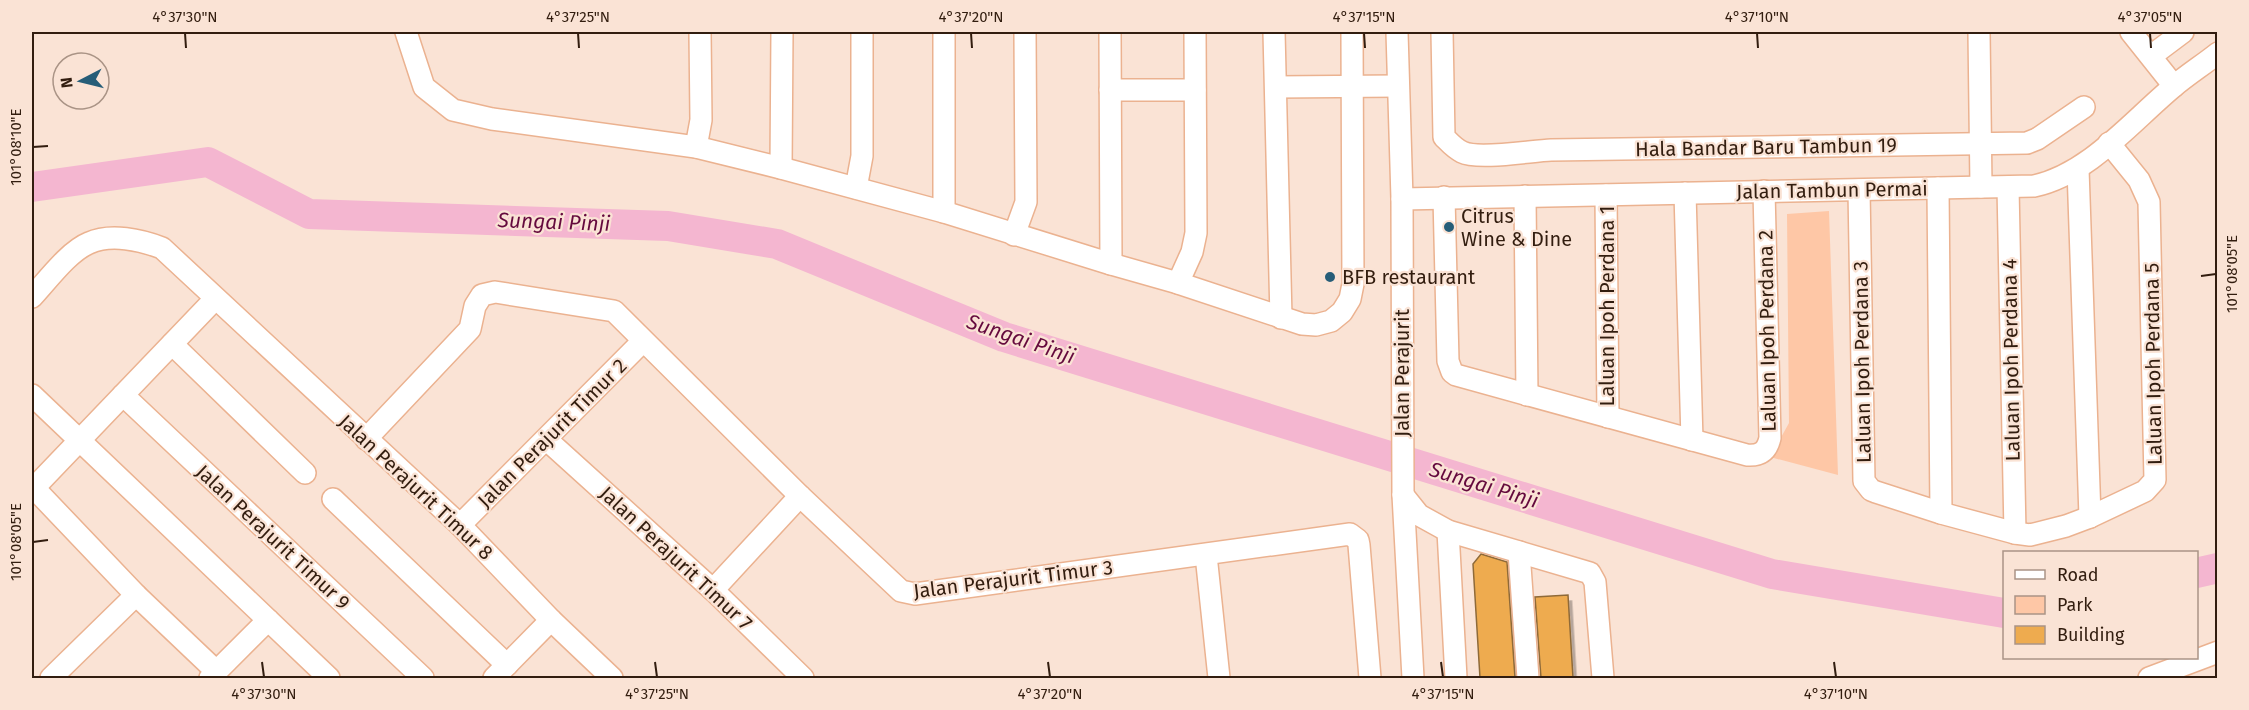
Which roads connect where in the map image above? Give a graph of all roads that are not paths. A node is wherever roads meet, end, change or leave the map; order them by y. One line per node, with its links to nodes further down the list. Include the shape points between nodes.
1 (406, 32): 27 (street, via 424,87 453,110 492,119)
2 (700, 32): 27 (street, via 701,120)
3 (782, 32): 28 (street)
4 (862, 32): 32 (street, via 862,156)
5 (944, 32): 41 (street)
6 (1024, 32): 42 (street, via 1026,202)
7 (1110, 32): 22 (street)
8 (1195, 32): 23 (street)
9 (1274, 32): 20 (street)
10 (1352, 32): 21 (street)
11 (1397, 32): 18 (street, Jalan Perajurit)
12 (1442, 32): 26 (street, Hala Bandar Baru Tambun 19, via 1444,137 1464,153)
13 (1979, 32): 26 (street)
14 (2131, 32): 17 (street)
15 (2183, 32): 17 (street)
16 (2217, 54): 19 (street, Jalan Tambun Permai)
17 (2151, 56): 19 (street)
18 (1398, 86): 21 (street); 40 (street, Jalan Perajurit)
19 (2174, 86): 25 (street, Jalan Tambun Permai)
20 (1276, 87): 21 (street); 47 (street)
21 (1353, 87): 47 (street, via 1350,299 1342,312 1316,325)
22 (1110, 90): 23 (street); 43 (street)
23 (1196, 90): 44 (street, via 1196,233)
24 (2084, 107): 26 (street, Hala Bandar Baru Tambun 19, via 2031,142)
25 (2109, 143): 29 (street, Jalan Tambun Permai); 64 (street, Laluan Ipoh Perdana 5, via 2139,180 2149,202 2156,475 2150,489)
26 (1980, 144): 30 (street)
27 (696, 147): 28 (street)
28 (781, 168): 32 (street)
29 (2078, 169): 31 (street, Jalan Tambun Permai, via 2054,182); 64 (street)
30 (1981, 187): 31 (street, Jalan Tambun Permai); 33 (street, Jalan Tambun Permai)
31 (2008, 187): 67 (street, Laluan Ipoh Perdana 4)
32 (856, 188): 41 (street)
33 (1938, 188): 34 (street, Jalan Tambun Permai); 63 (street)
34 (1859, 190): 35 (street, Jalan Tambun Permai); 63 (street, Laluan Ipoh Perdana 3, via 1864,481 1871,490)
35 (1764, 191): 36 (street, Jalan Tambun Permai); 57 (street, Laluan Ipoh Perdana 2, via 1768,446 1755,456)
36 (1685, 193): 37 (street, Jalan Tambun Permai); 57 (street)
37 (1606, 195): 38 (street, Jalan Tambun Permai); 53 (street, Laluan Ipoh Perdana 1)
38 (1525, 196): 39 (street, Jalan Tambun Permai); 52 (street)
39 (1444, 197): 40 (street, Jalan Tambun Permai); 52 (street, Laluan Ipoh Perdana 2, via 1452,372)
40 (1402, 199): 60 (street, Jalan Perajurit)
41 (944, 212): 42 (street)
42 (1014, 235): 43 (street)
43 (1111, 264): 44 (street)
44 (1178, 283): 47 (street)
45 (32, 297): 46 (street, Jalan Perajurit Timur 8, via 90,242 116,239 162,248)
46 (215, 299): 49 (street); 54 (street, Jalan Perajurit Timur 8)
47 (1281, 318)
48 (644, 341): 54 (street, Jalan Perajurit Timur 3, via 614,311 495,292 482,295 475,306 470,330); 56 (street, Jalan Perajurit Timur 2); 61 (street, Jalan Perajurit Timur 3)
49 (172, 344): 51 (street); 58 (street)
50 (32, 395): 55 (street)
51 (123, 395): 55 (street); 79 (street, Jalan Perajurit Timur 9)
52 (1527, 395): 53 (street, Laluan Ipoh Perdana 2)
53 (1608, 417): 57 (street, Laluan Ipoh Perdana 2)
54 (366, 439): 65 (street, Jalan Perajurit Timur 8)
55 (80, 440): 59 (street); 72 (street)
56 (547, 440): 65 (street, Jalan Perajurit Timur 2); 70 (street, Jalan Perajurit Timur 7)
57 (1692, 440)
58 (305, 473)
59 (33, 489): 71 (street)
60 (1402, 495): 66 (street, via 1419,515); 84 (street, Jalan Perajurit)
61 (800, 496): 69 (street, Jalan Perajurit Timur 3, via 897,588 910,594); 70 (street)
62 (333, 499): 75 (street)
63 (1941, 513): 67 (street, Laluan Ipoh Perdana 3)
64 (2090, 517): 67 (street, Laluan Ipoh Perdana 5, via 2045,532)
65 (460, 525): 73 (street, Jalan Perajurit Timur 8)
66 (1448, 531): 68 (street); 85 (street)
67 (2015, 533)
68 (1519, 552): 86 (street); 87 (street, via 1586,571 1593,577)
69 (1206, 555): 82 (street); 83 (street, Jalan Perajurit Timur 3, via 1345,534 1354,536 1359,545)
70 (713, 590): 81 (street, Jalan Perajurit Timur 7)
71 (136, 595): 76 (street); 77 (street)
72 (268, 620): 76 (street); 78 (street)
73 (551, 620): 75 (street); 80 (street, Jalan Perajurit Timur 8)
74 (2217, 652): 88 (street)
75 (501, 672)
76 (214, 675)
77 (51, 678)
78 (329, 678)
79 (423, 678)
80 (612, 678)
81 (803, 678)
82 (1219, 678)
83 (1370, 678)
84 (1413, 678)
85 (1456, 678)
86 (1528, 678)
87 (1603, 678)
88 (2149, 678)

